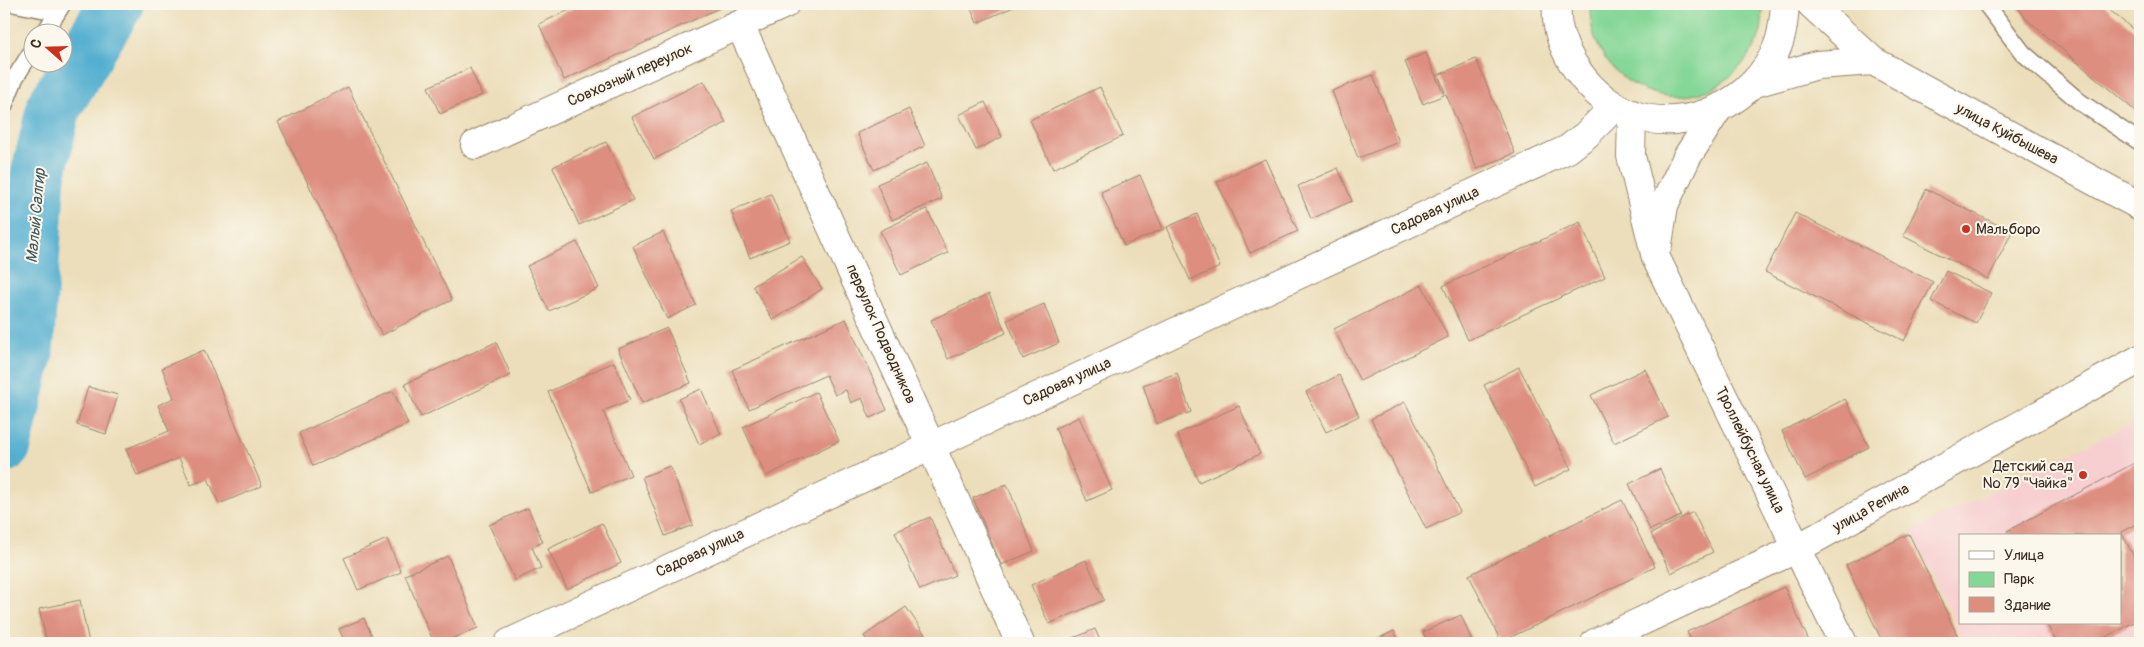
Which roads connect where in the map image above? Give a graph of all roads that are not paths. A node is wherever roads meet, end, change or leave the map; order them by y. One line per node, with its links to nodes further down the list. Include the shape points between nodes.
1 (16, 4): 7 (lane)
2 (785, 4): 9 (main road, Совхозный переулок)
3 (1785, 4): 12 (main road, via 1778,45)
4 (1811, 4): 10 (main road, улица Куйбышева)
5 (1986, 4): 16 (lane, via 2023,53 2080,102)
6 (1556, 5): 15 (main road, via 1559,31 1578,72 1593,89)
7 (60, 8): 8 (lane)
8 (51, 22)
9 (740, 25): 17 (main road, Совхозный переулок); 21 (main road, переулок Подводников)
10 (1873, 62): 12 (main road, via 1817,65); 18 (main road, улица Куйбышева)
11 (22, 66): 13 (lane)
12 (1755, 83): 14 (main road)
13 (4, 106)
14 (1718, 109): 15 (main road, via 1675,120); 19 (main road, via 1687,157 1664,205)
15 (1624, 110): 19 (main road, Троллейбусная улица, via 1630,156); 21 (main road, Садовая улица, via 1568,149)
16 (2140, 142)
17 (475, 145)
18 (2140, 206)
19 (1656, 258): 22 (main road, Троллейбусная улица)
20 (2140, 359): 22 (main road, улица Репина)
21 (931, 445): 23 (main road, Садовая улица); 24 (main road, переулок Подводников)
22 (1798, 548): 25 (main road, улица Репина); 26 (main road, Троллейбусная улица)
23 (510, 643)
24 (1020, 643)
25 (1595, 643)
26 (1843, 643)

